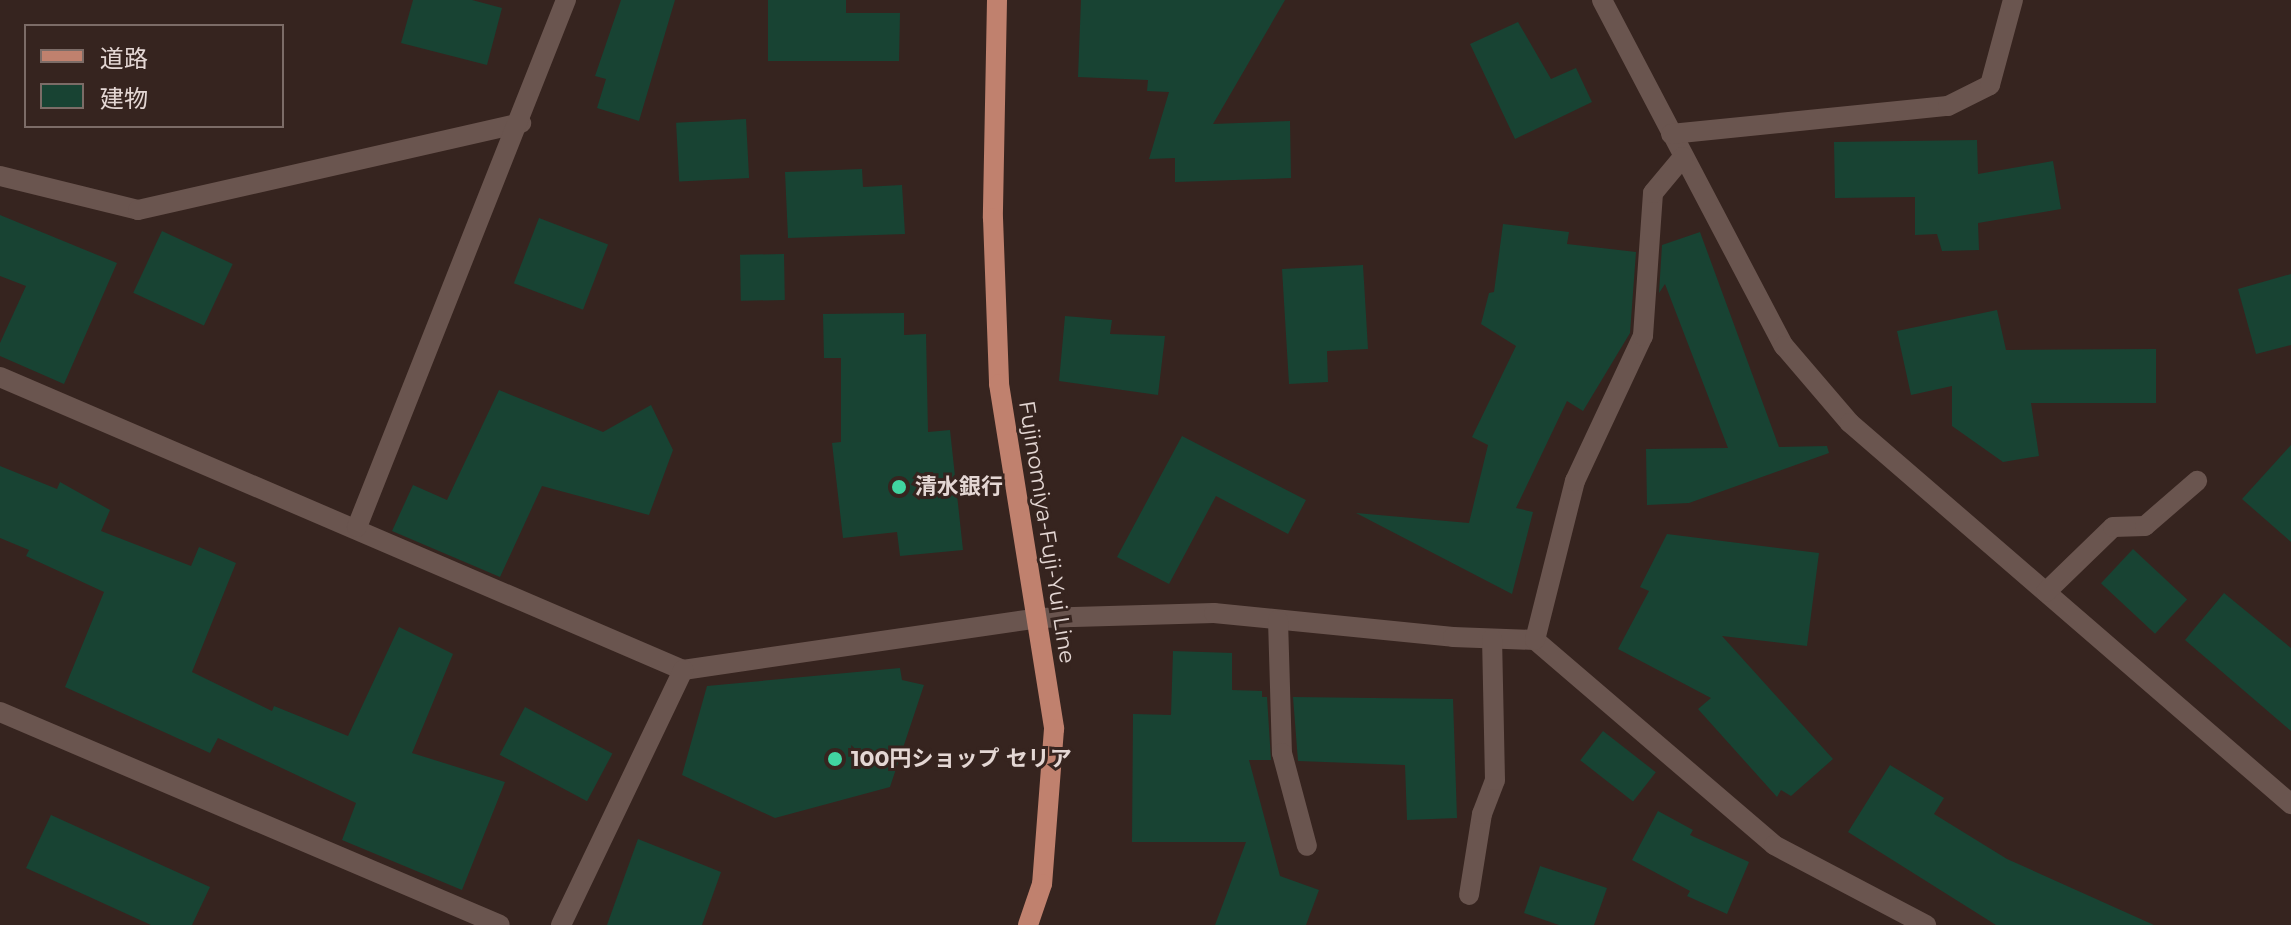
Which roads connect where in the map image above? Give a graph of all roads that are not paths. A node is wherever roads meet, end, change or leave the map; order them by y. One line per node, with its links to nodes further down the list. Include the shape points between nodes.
1 (566, 0): 5 (street)
2 (997, 0): 13 (main road, Fujinomiya-Fuji-Yui Line, via 993,218 999,384 1020,538)
3 (1602, 0): 6 (street)
4 (2013, 0): 6 (street, via 1990,85 1948,106)
5 (521, 123): 8 (street, via 138,210); 11 (street)
6 (1671, 134): 7 (street)
7 (1683, 157): 12 (street, via 1784,346 1850,423); 16 (street, via 1653,193 1643,336 1575,481)
8 (0, 176)
9 (0, 377): 11 (street)
10 (2197, 481): 12 (street, via 2145,526 2113,527)
11 (357, 527): 17 (street)
12 (2046, 592): 19 (street)
13 (1039, 618): 14 (street, via 1214,613); 17 (street); 24 (main road, Fujinomiya-Fuji-Yui Line, via 1054,729 1044,870)
14 (1278, 620): 15 (street); 20 (street, via 1282,753)
15 (1492, 639): 16 (street); 21 (street, via 1495,780 1482,814)
16 (1535, 640): 25 (street, via 1774,845)
17 (683, 670): 23 (street)
18 (0, 712): 22 (street)
19 (2291, 804)
20 (1307, 846)
21 (1469, 895)
22 (500, 925)
23 (561, 925)
24 (1028, 925)
25 (1926, 925)

